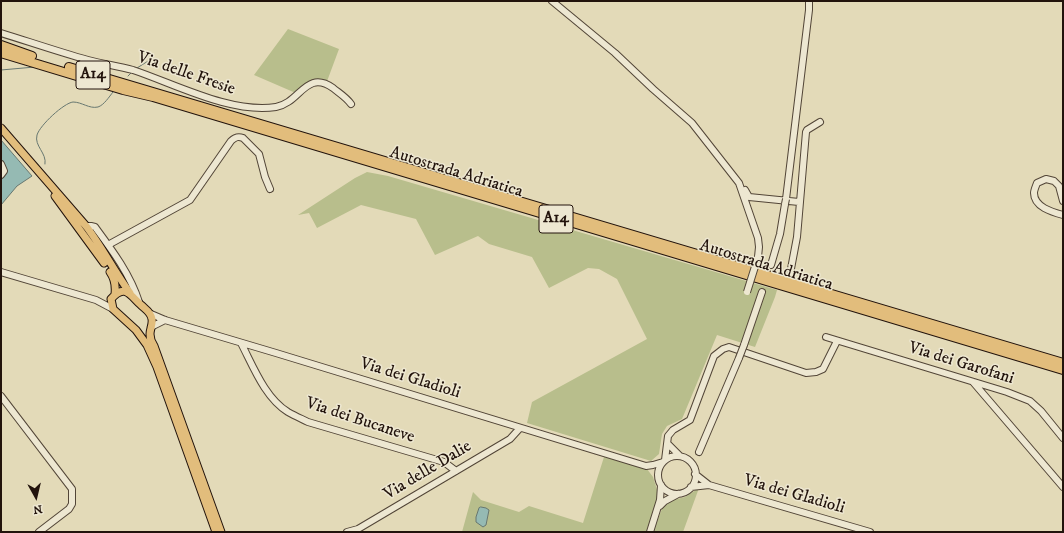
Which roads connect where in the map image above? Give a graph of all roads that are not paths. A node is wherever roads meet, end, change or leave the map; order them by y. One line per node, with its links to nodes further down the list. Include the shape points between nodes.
1 (552, 1): 16 (street, via 615,53 692,123)
2 (809, 1): 23 (street, via 810,10 785,201 780,234)
3 (1, 33): 10 (street, Via delle Fresie, via 88,60 132,70 246,108 281,106 318,81 348,99)
4 (1, 44): 8 (highway, A14)
5 (1, 48): 8 (highway, Autostrada Adriatica / A14)
6 (1, 53): 9 (highway, Autostrada Adriatica / A14)
7 (1, 56): 9 (highway, A14)
8 (32, 56): 40 (highway, Autostrada Adriatica / A14)
9 (44, 66): 41 (highway, Autostrada Adriatica / A14)
10 (351, 104)
11 (820, 122): 19 (street, via 806,132)
12 (1, 128): 21 (main road)
13 (1, 133): 29 (main road, via 50,190 97,252 114,278 116,286)
14 (1, 164): 15 (street, via 4,171)
15 (1, 175)
16 (739, 183): 19 (street, via 748,197); 26 (street, bridge, via 760,247)
17 (270, 189): 22 (street, via 257,152 243,138 235,137 190,200)
18 (1063, 201): 20 (street, via 1060,186 1054,181 1046,179 1036,183 1036,201 1044,208)
19 (799, 202): 25 (street, via 797,236)
20 (1063, 215)
21 (86, 226): 22 (street, via 95,227); 28 (main road)
22 (108, 245): 31 (street, via 130,282)
23 (771, 265)
24 (1, 272): 30 (street)
25 (790, 274)
26 (747, 292)
27 (762, 292): 47 (street, bridge, via 744,346)
28 (130, 293): 29 (main road, via 125,291); 31 (main road)
29 (113, 296): 30 (street); 32 (main road)
30 (96, 300): 32 (street)
31 (139, 304): 33 (main road)
32 (113, 309): 36 (main road)
33 (151, 314): 34 (street, Via dei Gladioli); 35 (main road)
34 (165, 320): 35 (street); 39 (street, Via dei Gladioli)
35 (151, 327): 36 (main road, via 144,331); 62 (main road, via 150,336)
36 (136, 330): 61 (main road, via 147,345 157,367)
37 (826, 337): 38 (street, Via dei Garofani)
38 (836, 341): 42 (street, Via dei Garofani); 46 (street, via 823,369 806,373 736,349 723,349 714,356 690,420 673,430 668,436)
39 (241, 343): 44 (street, Via dei Gladioli); 51 (street, Via dei Bucaneve, via 262,383 288,412 308,422 444,462)
40 (1063, 363)
41 (1063, 370)
42 (973, 382): 45 (street, Via dei Garofani, via 1030,401); 56 (street)
43 (1, 396): 60 (street, via 72,489 72,504 69,509)
44 (520, 428): 50 (street, Via dei Gladioli); 51 (street, Via delle Dalie, via 510,439)
45 (1063, 438)
46 (668, 444): 48 (street, Via dei Gladioli); 49 (street)
47 (699, 452)
48 (680, 456): 49 (street, via 673,456); 52 (street, Via dei Gladioli, via 693,465)
49 (664, 461): 50 (street); 53 (street, via 658,473)
50 (646, 466): 53 (street, Via dei Gladioli)
51 (456, 471): 59 (street, Via delle Dalie)
52 (695, 474): 54 (street, Via dei Gladioli); 55 (street)
53 (659, 481): 57 (street, Via dei Gladioli, via 667,491); 58 (street)
54 (709, 485): 55 (street, Via dei Gladioli); 66 (street, Via dei Gladioli)
55 (691, 487): 57 (street, Via dei Gladioli)
56 (1063, 488)
57 (678, 494): 58 (street)
58 (659, 507): 65 (street)
59 (358, 529): 63 (street, Via delle Dalie); 64 (street)
60 (40, 532)
61 (216, 532)
62 (221, 532)
63 (347, 532)
64 (365, 532)
65 (650, 532)
66 (870, 532)

